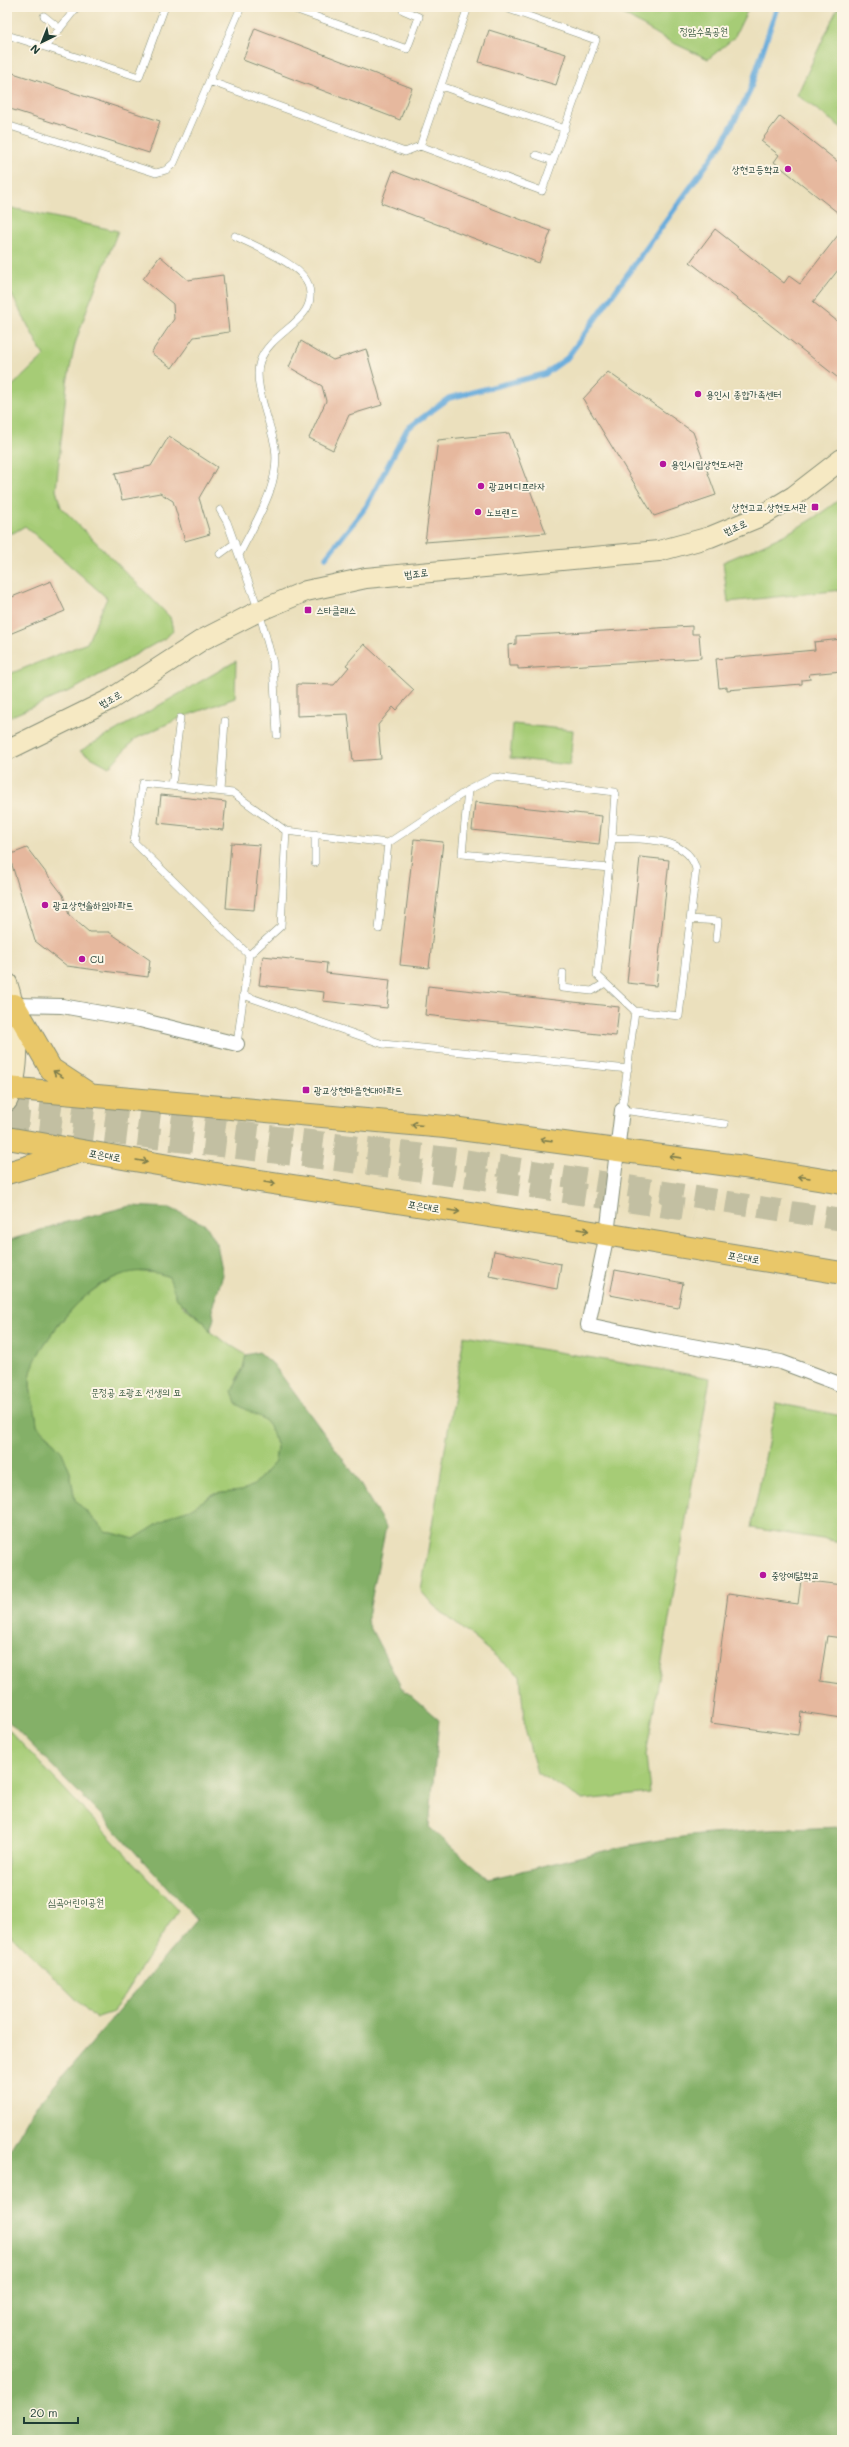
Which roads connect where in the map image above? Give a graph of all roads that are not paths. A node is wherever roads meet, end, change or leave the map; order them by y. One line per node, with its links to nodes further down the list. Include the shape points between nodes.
1 (77, 7): 9 (lane)
2 (161, 7): 11 (lane, via 164,9 139,77)
3 (241, 7): 12 (lane)
4 (289, 7): 7 (lane, via 407,49 419,17)
5 (468, 7): 13 (lane)
6 (503, 7): 15 (lane, via 596,40)
7 (403, 10)
8 (44, 16): 9 (lane)
9 (60, 29): 11 (lane)
10 (7, 35): 11 (lane)
11 (45, 47)
12 (209, 81): 14 (lane, via 174,164 156,173); 16 (lane, via 405,152)
13 (441, 86): 15 (lane); 16 (lane)
14 (7, 125)
15 (565, 128): 18 (lane)
16 (420, 146): 18 (lane, via 542,191)
17 (536, 155): 18 (lane)
18 (553, 161)
19 (236, 236): 24 (lane, via 296,269 308,284 308,307 301,318 272,335 259,362 258,378 275,448 275,467 262,510)
20 (842, 459): 25 (street, 법조로, via 761,516 693,543 659,551 366,578 306,591)
21 (220, 510): 22 (lane)
22 (235, 543): 23 (lane); 24 (lane)
23 (220, 554)
24 (239, 554): 25 (lane)
25 (259, 611): 28 (lane, via 273,663); 29 (street, 법조로, via 202,640 111,699)
26 (180, 718): 30 (lane)
27 (225, 721): 32 (lane)
28 (277, 735)
29 (7, 750)
30 (172, 786): 32 (lane); 42 (lane, via 142,783 134,842)
31 (468, 790): 35 (lane, via 494,777 615,792); 36 (lane); 38 (lane, via 462,854)
32 (220, 791): 33 (lane, via 233,793)
33 (286, 831): 34 (lane); 42 (lane, via 281,926)
34 (315, 834): 36 (lane); 37 (lane)
35 (612, 838): 38 (lane); 39 (lane, via 675,845 693,859 696,869)
36 (388, 843): 40 (lane)
37 (314, 864)
38 (609, 868): 45 (lane, via 597,975)
39 (690, 919): 41 (lane, via 718,921); 48 (lane, via 679,1016)
40 (379, 929)
41 (716, 939)
42 (249, 955): 46 (lane)
43 (563, 973): 45 (lane, via 562,988 592,991)
44 (7, 983): 47 (street)
45 (605, 983): 48 (lane)
46 (243, 996): 49 (lane); 50 (lane, via 383,1044)
47 (10, 1010): 49 (street, via 62,1006 140,1020); 51 (street, via 17,1040); 52 (main road, one-way to 47, via 51,1069)
48 (635, 1011): 50 (lane)
49 (237, 1044)
50 (628, 1069): 53 (lane)
51 (9, 1092): 52 (main road)
52 (91, 1095): 56 (main road, one-way to 52, via 445,1127)
53 (622, 1110): 54 (lane); 56 (street)
54 (725, 1124)
55 (7, 1138): 57 (main road, 포은대로)
56 (617, 1150): 59 (main road, one-way to 56); 60 (street)
57 (82, 1151): 58 (main road); 60 (main road, 포은대로, one-way to 60, via 227,1176)
58 (7, 1173)
59 (842, 1183)
60 (607, 1234): 61 (main road, 포은대로); 62 (street, via 588,1325 781,1362)
61 (842, 1273)
62 (842, 1385)

